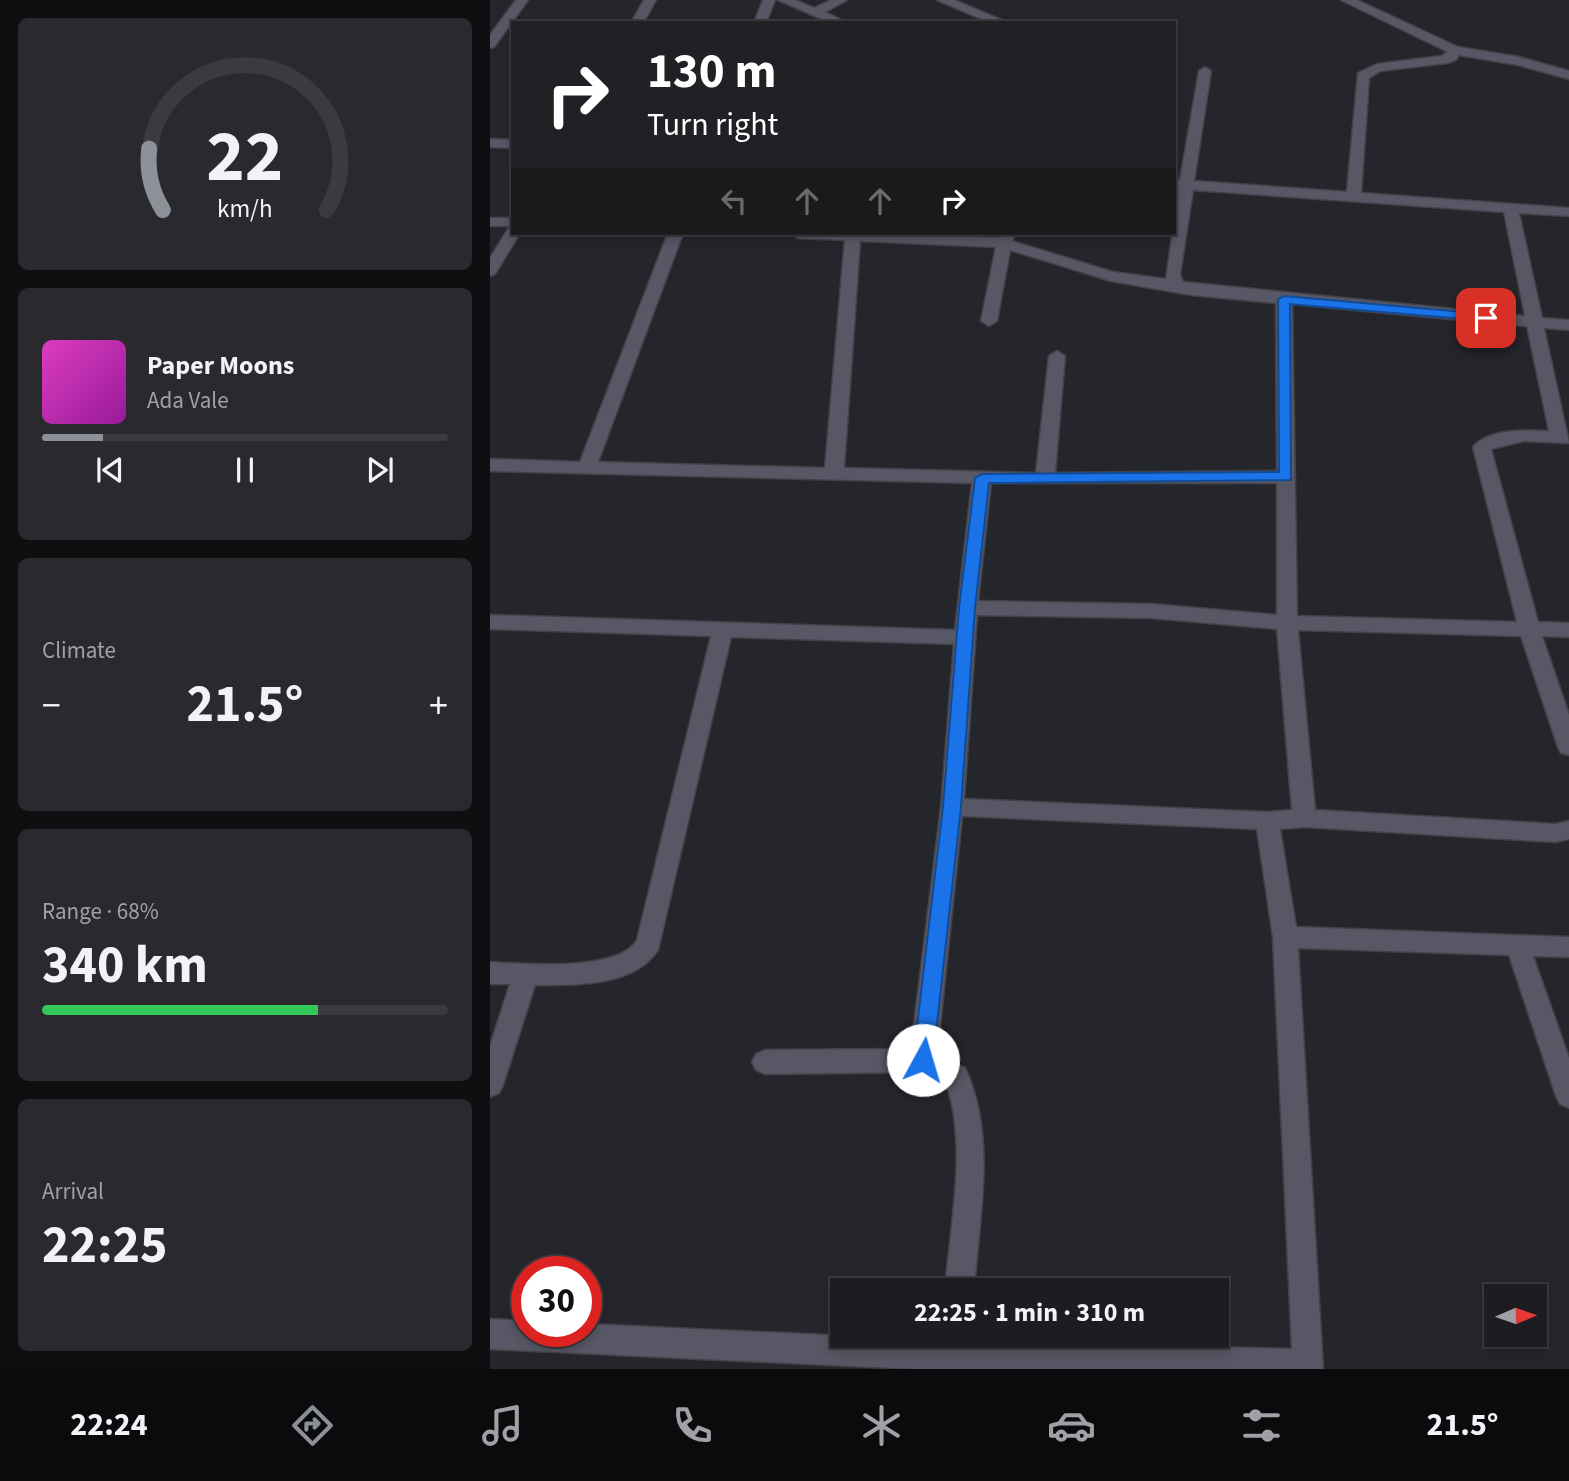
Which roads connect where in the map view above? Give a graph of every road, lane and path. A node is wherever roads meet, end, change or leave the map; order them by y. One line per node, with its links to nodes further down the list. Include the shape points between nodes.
1 (522, 0): 13 (street)
2 (650, 0): 9 (street)
3 (769, 0): 10 (street)
4 (784, 0): 8 (street)
5 (841, 0): 8 (street)
6 (943, 0): 12 (street)
7 (1347, 0): 14 (street)
8 (815, 12): 11 (street)
9 (638, 21)
10 (761, 21)
11 (837, 21)
12 (998, 21)
13 (490, 44)
14 (1455, 50): 16 (street); 20 (street, via 1443,60 1366,74)
15 (1205, 71): 19 (street)
16 (1569, 75)
17 (490, 143): 18 (street)
18 (511, 144)
19 (1179, 184): 20 (street); 25 (street)
20 (1354, 195): 21 (street)
21 (1510, 207): 22 (street); 36 (street)
22 (1569, 212)
23 (490, 222): 24 (street)
24 (511, 222)
25 (1176, 223)
26 (511, 235): 32 (street)
27 (674, 235): 41 (street)
28 (853, 235): 42 (street)
29 (891, 235): 31 (street)
30 (1175, 235): 33 (street, via 1172,274)
31 (1006, 238): 33 (street, via 1111,276); 35 (street)
32 (490, 271)
33 (1176, 285): 34 (street)
34 (1284, 299): 36 (street); 43 (street)
35 (989, 321)
36 (1536, 322): 37 (street); 39 (street)
37 (1569, 325)
38 (1057, 356): 45 (street)
39 (1564, 438): 49 (street, via 1509,438 1482,447)
40 (490, 465): 41 (street)
41 (587, 468): 42 (street)
42 (834, 474): 44 (street)
43 (1286, 477): 45 (street); 48 (street)
44 (982, 478): 45 (street); 46 (street)
45 (1045, 479)
46 (967, 608): 48 (street, via 1151,611); 52 (street)
47 (490, 622): 50 (street)
48 (1287, 623): 49 (street); 55 (street)
49 (1530, 628): 51 (street); 53 (street)
50 (723, 629): 52 (street); 62 (street, via 649,943 640,957 626,964)
51 (1569, 629)
52 (965, 637): 54 (street)
53 (1569, 747)
54 (952, 807): 56 (street); 63 (street)
55 (1304, 818): 56 (street); 57 (street, via 1555,833)
56 (1267, 821): 58 (street)
57 (1569, 830)
58 (1285, 937): 59 (street); 70 (street)
59 (1517, 944): 60 (street); 66 (street)
60 (1569, 947)
61 (490, 973): 62 (street)
62 (526, 975): 65 (street)
63 (923, 1060): 64 (street); 67 (street, via 956,1076 968,1105)
64 (765, 1062)
65 (490, 1085)
66 (1569, 1096)
67 (960, 1278)
68 (490, 1334): 69 (street)
69 (954, 1353): 70 (street)
70 (1307, 1366)

